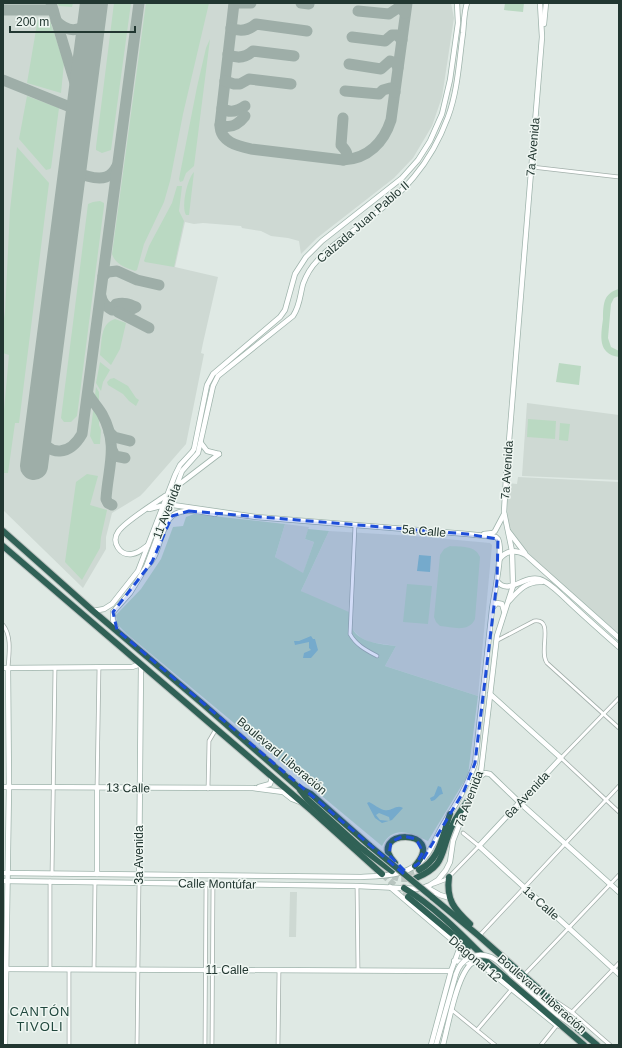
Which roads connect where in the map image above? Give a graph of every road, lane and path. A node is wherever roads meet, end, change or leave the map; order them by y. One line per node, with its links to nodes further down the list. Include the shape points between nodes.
1 (457, 3): 8 (main road, Calzada Juan Pablo II, via 458,23 447,96 436,130 425,150 398,182 313,249 295,274 287,305 280,317 216,370)
2 (467, 3): 9 (main road, Calzada Juan Pablo II, via 454,98 449,116 427,160 396,197 316,262 303,284 298,307 293,316 218,376)
3 (540, 3): 5 (main road, 7a Avenida)
4 (546, 3): 5 (main road, 7a Avenida)
5 (542, 37): 6 (main road, 7a Avenida)
6 (532, 167): 7 (street); 16 (main road, 7a Avenida)
7 (619, 177)
8 (209, 380): 22 (main road, 11 Avenida, via 194,449 175,475)
9 (213, 386): 10 (main road, 11 Avenida)
10 (200, 443): 11 (main road, via 207,450 219,454); 27 (main road, 11 Avenida, via 198,453 182,471)
11 (181, 483)
12 (165, 496): 15 (main road)
13 (173, 505): 17 (main road, 5a Calle)
14 (160, 506): 15 (main road)
15 (146, 510): 22 (main road, via 120,529 116,542 119,550 128,554 138,552)
16 (504, 512): 19 (main road, 7a Avenida); 21 (main road, via 493,533)
17 (256, 517): 18 (main road, 5a Calle); 27 (main road, via 189,511 172,516 155,557)
18 (355, 525): 21 (main road, 5a Calle); 40 (street, via 350,634 354,641)
19 (507, 528): 24 (main road, 7a Avenida); 25 (main road)
20 (3, 531): 33 (highway, Boulevard Liberación)
21 (467, 534): 26 (main road, 5a Calle, via 498,539)
22 (149, 544): 33 (main road, 11 Avenida, via 138,571 112,604)
23 (3, 546): 41 (highway, Boulevard Liberación)
24 (512, 551): 25 (main road); 26 (main road, via 502,555); 30 (main road, 7a Avenida)
25 (526, 555): 37 (main road)
26 (499, 560): 28 (main road, 7a Avenida)
27 (146, 567): 36 (main road, 11 Avenida, via 130,593 114,612 113,620)
28 (497, 581): 30 (main road, via 503,586); 32 (main road, 7a Avenida)
29 (546, 582): 30 (main road, via 533,578); 31 (main road, via 532,582 526,585); 39 (main road)
30 (513, 586): 31 (main road, 7a Avenida)
31 (507, 604): 34 (main road, 7a Avenida)
32 (492, 608): 34 (main road, via 497,603 502,604); 67 (main road, 7a Avenida, via 475,763 464,791)
33 (93, 611): 36 (highway, Boulevard Liberación)
34 (504, 613): 38 (main road, 7a Avenida)
35 (3, 625): 44 (street, via 9,637)
36 (117, 630): 60 (highway, Boulevard Liberación)
37 (619, 638)
38 (496, 641): 45 (main road, 7a Avenida); 47 (street, via 534,621 543,621 544,659)
39 (619, 647)
40 (377, 656)
41 (141, 664): 43 (main road, via 132,667); 49 (highway, Boulevard Liberación); 58 (main road, 3a Avenida)
42 (55, 667): 43 (main road); 44 (main road); 56 (street)
43 (99, 667): 57 (street)
44 (6, 668): 55 (main road)
45 (490, 694): 50 (main road); 52 (main road, 7a Avenida)
46 (619, 698): 47 (street, 6a Avenida)
47 (603, 715): 48 (street); 50 (street, 6a Avenida)
48 (619, 728)
49 (216, 729): 51 (highway, Boulevard Liberación); 61 (street, via 209,741)
50 (561, 758): 63 (street); 65 (main road, 6a Avenida)
51 (271, 776): 59 (main road, 13 Calle, via 270,784); 64 (highway, Boulevard Liberación)
52 (480, 778): 62 (main road, 7a Avenida); 65 (main road, via 485,772 490,774)
53 (619, 786): 63 (street)
54 (3, 787): 55 (main road, 13 Calle)
55 (9, 787): 56 (main road, 13 Calle); 73 (main road)
56 (53, 787): 57 (main road, 13 Calle); 75 (street)
57 (97, 788): 58 (main road, 13 Calle); 76 (main road)
58 (139, 788): 61 (main road, 13 Calle); 78 (main road, 3a Avenida)
59 (253, 788): 61 (main road, 13 Calle); 64 (main road, 13 Calle, via 283,792)
60 (299, 788): 72 (highway, via 307,799 360,847); 95 (highway, Boulevard Liberación, bridge, via 311,794)
61 (208, 789)
62 (469, 799): 80 (highway, via 455,820 437,865); 90 (main road, 7a Avenida, via 453,841 448,866 441,876)
63 (606, 800): 66 (street); 69 (street)
64 (301, 802): 74 (highway, Boulevard Liberación)
65 (519, 802): 69 (main road); 70 (main road, 6a Avenida)
66 (619, 812)
67 (450, 814): 71 (highway, via 436,856 427,866)
68 (463, 833): 70 (street, 1a Calle)
69 (565, 844): 87 (main road); 91 (street)
70 (479, 846): 79 (street, 6a Avenida); 91 (main road, 1a Calle)
71 (417, 868): 78 (main road, Calle Montúfar, via 380,876); 95 (highway, bridge, via 422,856 422,847 416,839 396,838 390,844 389,855)
72 (392, 871)
73 (5, 873): 75 (main road, Calle Montúfar); 81 (main road)
74 (381, 873)
75 (52, 874): 76 (main road, Calle Montúfar)
76 (97, 874): 78 (main road, Calle Montúfar)
77 (619, 874): 87 (street)
78 (138, 875): 84 (main road, 3a Avenida)
79 (449, 877): 90 (street, 6a Avenida); 96 (highway)
80 (416, 878)
81 (5, 881): 82 (main road, Calle Montúfar); 107 (main road)
82 (50, 881): 83 (main road, Calle Montúfar); 108 (street)
83 (95, 882): 84 (main road, Calle Montúfar); 111 (street)
84 (139, 883): 85 (main road, Calle Montúfar); 112 (street, 3a Avenida)
85 (206, 884): 86 (main road, Calle Montúfar); 113 (street)
86 (213, 884): 88 (main road, Calle Montúfar); 114 (street)
87 (610, 884): 93 (main road); 97 (street)
88 (357, 886): 89 (main road, Calle Montúfar); 116 (street)
89 (389, 886): 92 (main road, Calle Montúfar); 99 (main road, Diagonal 12)
90 (428, 886): 92 (main road, Calle Montúfar); 96 (main road, via 440,895)
91 (524, 887): 97 (main road, 1a Calle); 98 (street)
92 (404, 888): 106 (highway, via 441,916)
93 (619, 892)
94 (408, 897): 100 (highway)
95 (434, 898): 98 (highway, Boulevard Liberación)
96 (450, 898): 98 (highway, via 454,907)
97 (569, 928): 110 (main road, 1a Calle); 119 (street)
98 (479, 936): 119 (highway, Boulevard Liberación)
99 (460, 947): 101 (main road); 103 (main road, Diagonal 12)
100 (468, 947)
101 (454, 961): 104 (main road); 117 (main road)
102 (486, 961): 106 (highway, Boulevard Liberación)
103 (478, 962): 104 (main road); 120 (main road, Diagonal 12)
104 (472, 963): 122 (main road, via 461,978)
105 (619, 963): 110 (street)
106 (494, 967): 124 (highway, Boulevard Liberación)
107 (4, 969): 108 (main road, 11 Calle); 127 (main road)
108 (50, 969): 109 (main road, 11 Calle)
109 (69, 969): 111 (main road, 11 Calle); 128 (street)
110 (614, 969): 118 (main road, 1a Calle); 123 (street)
111 (94, 970): 112 (main road, 11 Calle)
112 (138, 970): 113 (main road, 11 Calle); 129 (street, 3a Avenida)
113 (206, 970): 114 (main road, 11 Calle); 130 (street)
114 (212, 970): 115 (main road, 11 Calle); 131 (street)
115 (280, 970): 116 (main road, 11 Calle); 132 (street)
116 (358, 970): 117 (main road, 11 Calle)
117 (454, 972): 125 (main road, bridge, via 462,962 473,956 491,957); 133 (main road); 134 (main road)
118 (619, 974)
119 (524, 975): 121 (highway, Boulevard Liberación)
120 (511, 990): 124 (main road, Diagonal 12); 126 (street)
121 (548, 997): 123 (street, Boulevard Liberación); 125 (highway, Boulevard Liberación)
122 (452, 1010): 126 (street); 135 (main road)
123 (572, 1012): 140 (street, Boulevard Liberación)
124 (560, 1026): 137 (street); 138 (highway, Boulevard Liberación)
125 (578, 1029): 139 (highway, Boulevard Liberación)
126 (477, 1030): 136 (street)
127 (5, 1045)
128 (70, 1045)
129 (137, 1045)
130 (205, 1045)
131 (212, 1045)
132 (278, 1045)
133 (432, 1045)
134 (436, 1045)
135 (443, 1045)
136 (495, 1045)
137 (541, 1045)
138 (584, 1045)
139 (597, 1045)
140 (610, 1045)

